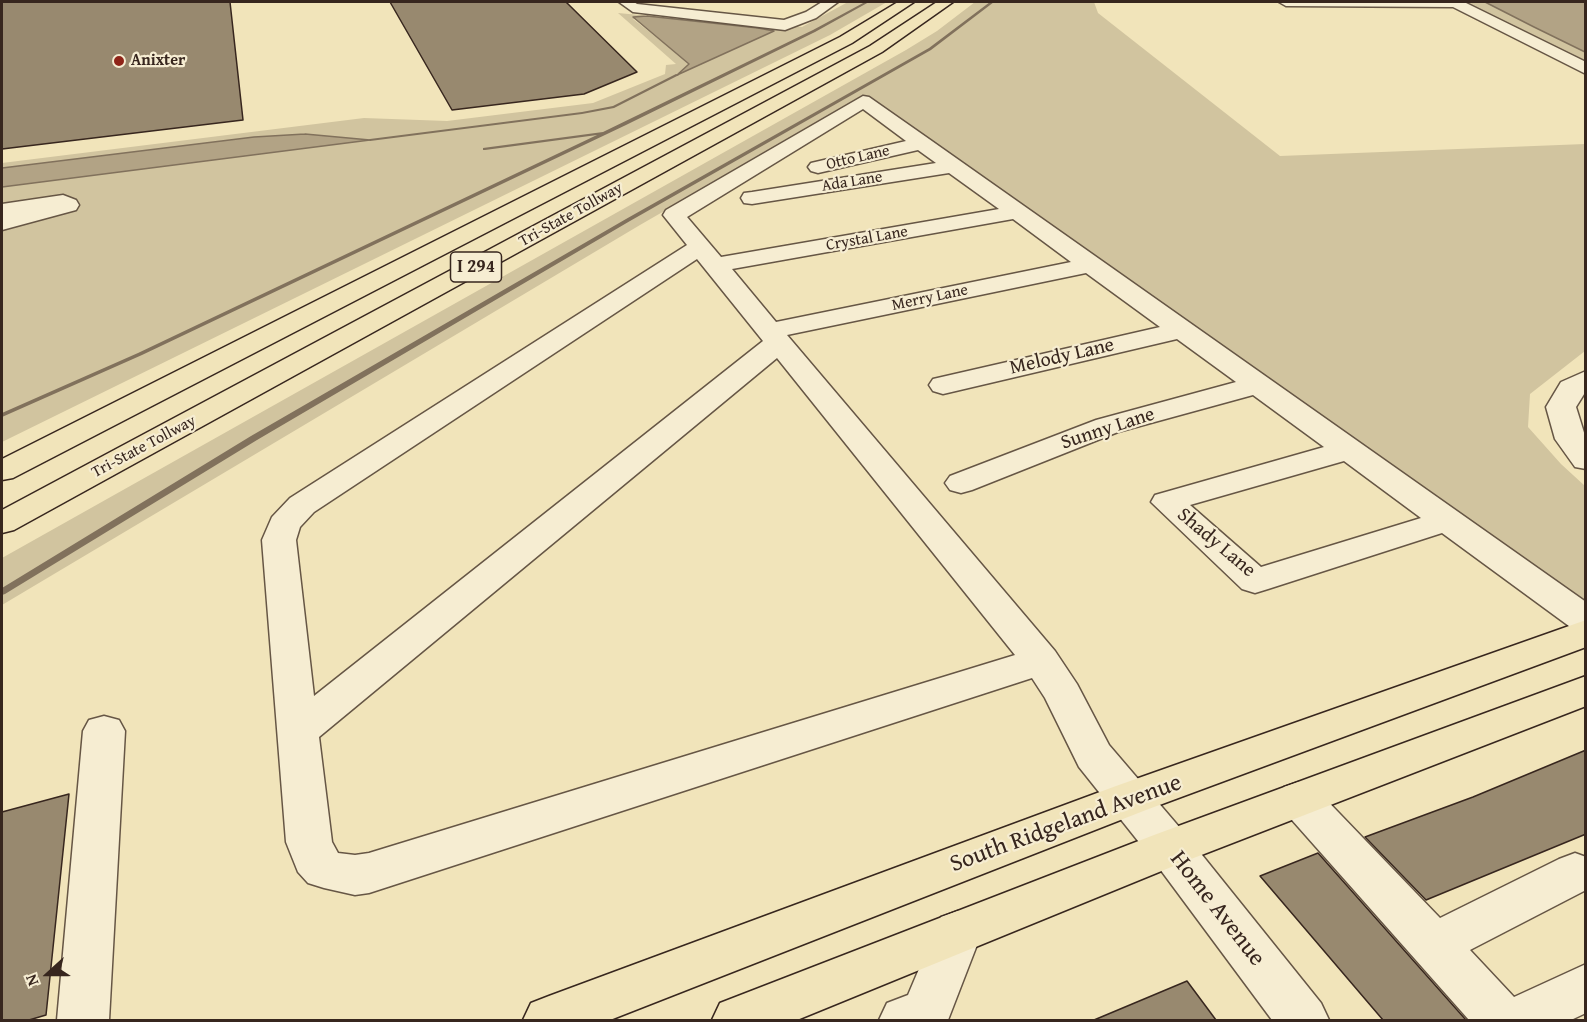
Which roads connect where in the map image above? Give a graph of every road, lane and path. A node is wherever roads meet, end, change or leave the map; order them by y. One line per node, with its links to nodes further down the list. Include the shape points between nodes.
1 (626, 2): 2 (street, via 633,8 785,25)
2 (831, 2)
3 (907, 2): 24 (main road, Tri-State Tollway / I 294, via 846,40)
4 (946, 2): 27 (main road, Tri-State Tollway / I 294, via 876,49)
5 (1286, 2): 6 (street)
6 (1342, 2): 7 (street)
7 (1455, 2): 8 (street)
8 (1586, 69)
9 (922, 143): 10 (street); 11 (street, Otto Lane); 11 (street, via 863,100)
10 (953, 166): 11 (street, Ada Lane); 13 (street)
11 (737, 193): 15 (street, Home Avenue, via 674,214)
12 (2, 210): 14 (street, via 63,201 68,205)
13 (1018, 212): 15 (street, Crystal Lane); 16 (street)
14 (2, 222)
15 (708, 256): 18 (street, Home Avenue); 32 (street, via 291,514 279,540)
16 (1090, 265): 17 (street); 18 (street, Merry Lane)
17 (1181, 330): 20 (street, Melody Lane); 21 (street)
18 (774, 336): 30 (street, Home Avenue); 32 (street)
19 (1586, 379): 23 (street, via 1572,388 1562,407 1570,439)
20 (943, 385)
21 (1258, 385): 22 (street); 25 (street, Sunny Lane, via 1107,426)
22 (1348, 450): 26 (street); 26 (street, Shady Lane, via 1167,502 1255,581)
23 (1586, 460)
24 (2, 471)
25 (961, 483)
26 (1446, 520): 28 (street)
27 (2, 524)
28 (1586, 620)
29 (1586, 633): 34 (main road, South Ridgeland Avenue)
30 (1041, 661): 32 (street, via 355,875 324,868 315,858 309,842); 34 (street, Home Avenue, via 1063,694 1094,756)
31 (1586, 690): 35 (main road)
32 (300, 730)
33 (104, 731): 41 (street)
34 (1131, 798): 36 (street, Home Avenue); 42 (main road, South Ridgeland Avenue)
35 (1299, 799): 36 (main road); 39 (street)
36 (1170, 848): 38 (main road); 45 (street, Home Avenue)
37 (1582, 874): 39 (street)
38 (958, 932): 43 (main road); 44 (street, via 926,1012)
39 (1432, 946): 46 (street)
40 (1586, 987): 47 (street)
41 (83, 1020)
42 (549, 1020)
43 (738, 1020)
44 (905, 1020)
45 (1303, 1020)
46 (1502, 1020)
47 (1520, 1020)

